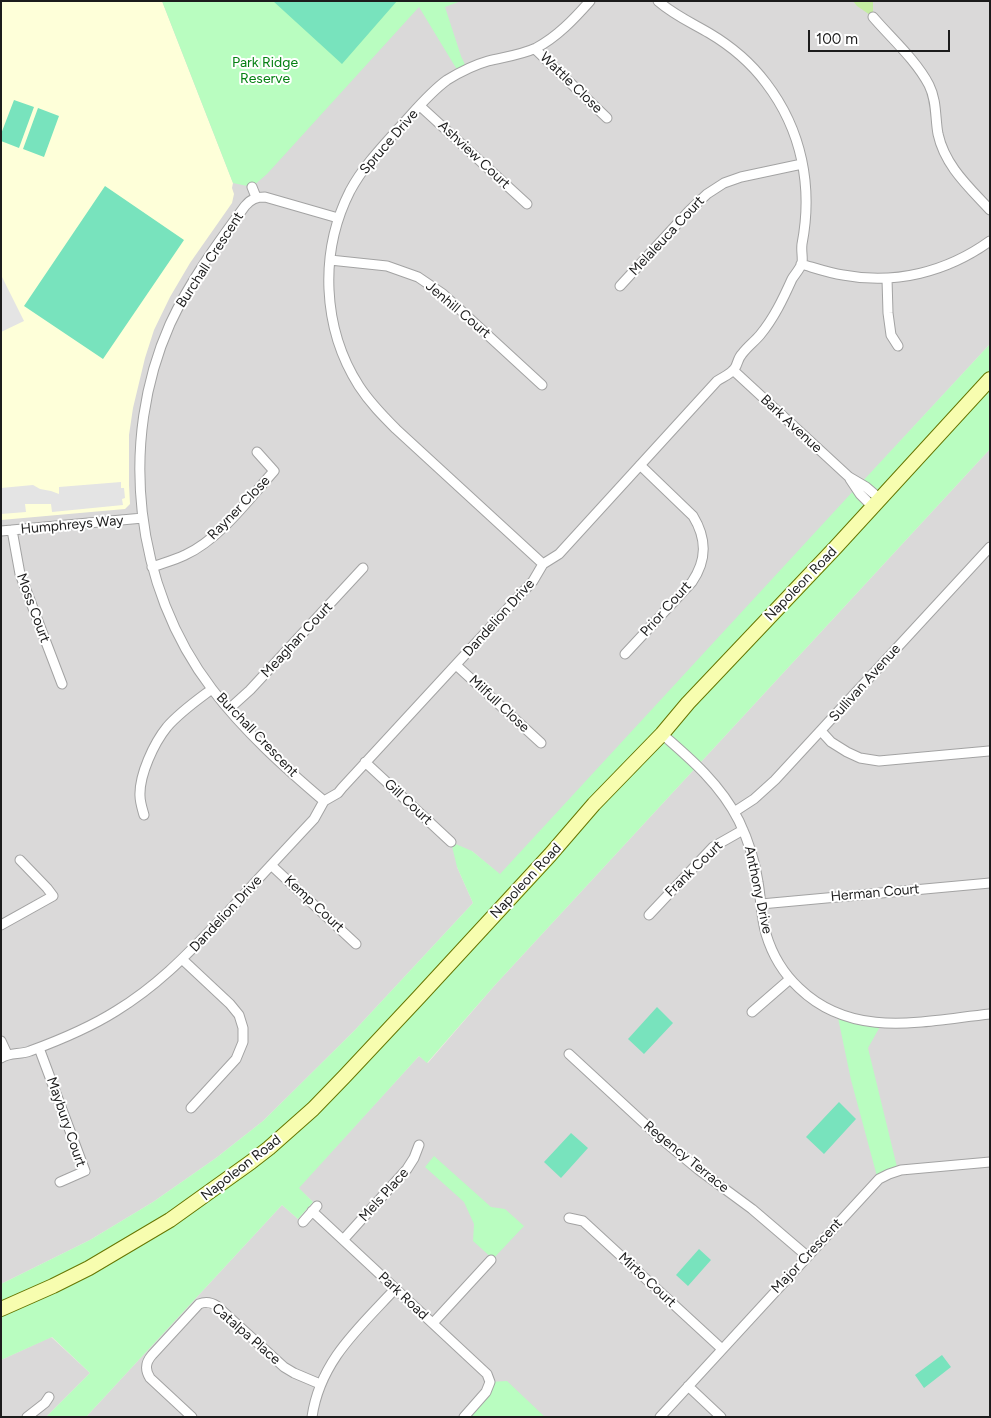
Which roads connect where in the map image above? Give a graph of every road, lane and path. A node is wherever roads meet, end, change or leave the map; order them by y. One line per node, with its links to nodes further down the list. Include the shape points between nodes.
1 (590, 1): 4 (street, Spruce Drive, via 565,28)
2 (658, 1): 7 (street, Dandelion Drive, via 724,43 753,68 783,110)
3 (873, 17): 11 (street, via 922,74 933,95 938,133 945,154 960,178)
4 (535, 49): 5 (street, Spruce Drive, via 465,70 439,87); 6 (street, Wattle Close)
5 (420, 106): 10 (street, Ashview Court); 12 (street, Spruce Drive, via 362,172)
6 (607, 118)
7 (802, 164): 15 (street, Dandelion Drive, via 807,206); 17 (street, Melaleuca Court, via 732,179 715,187)
8 (252, 187): 9 (street)
9 (256, 197): 12 (street); 25 (street, Burchall Crescent, via 245,206 196,275 160,349 142,428 140,487)
10 (527, 204)
11 (990, 210)
12 (338, 218): 14 (street, Spruce Drive)
13 (990, 241): 16 (street, via 943,266)
14 (330, 260): 21 (street, Jenhill Court, via 386,266 418,277 443,294); 29 (street, Spruce Drive, via 330,300 335,332 353,376 367,397 396,430)
15 (801, 264): 16 (street, via 843,275); 19 (street, Dandelion Drive, via 773,316)
16 (887, 279): 18 (street, via 891,335)
17 (620, 286)
18 (898, 346)
19 (733, 370): 23 (street, Dandelion Drive, via 717,381); 24 (street, Bark Avenue, via 848,477 866,487)
20 (990, 378): 24 (main road, Napoleon Road)
21 (542, 385)
22 (257, 452): 30 (street, Rayner Close, via 274,471 232,518 196,549)
23 (640, 465): 29 (street, Dandelion Drive, via 559,554); 32 (street, Prior Court, via 693,516 703,539 703,555 692,582)
24 (877, 503): 38 (main road, Napoleon Road)
25 (143, 518): 26 (street, Humphreys Way); 30 (street, Burchall Crescent)
26 (12, 530): 27 (street, Humphreys Way); 34 (street, Moss Court, via 20,574)
27 (1, 531)
28 (988, 552): 37 (street, Sullivan Avenue)
29 (543, 564): 33 (street, Dandelion Drive, via 533,581)
30 (152, 567): 35 (street, Burchall Crescent, via 180,638)
31 (363, 568): 36 (street, Meaghan Court)
32 (625, 654)
33 (456, 665): 39 (street, Milfull Close); 41 (street, Dandelion Drive)
34 (62, 684)
35 (212, 689): 36 (street, Burchall Crescent); 44 (street, via 166,728 154,748 141,783)
36 (229, 709): 42 (street, Burchall Crescent)
37 (821, 731): 40 (street, via 847,752 879,761); 43 (street, Sullivan Avenue, via 764,790)
38 (662, 734): 43 (street, Anthony Drive, via 706,774); 72 (main road, Napoleon Road, via 372,1048 313,1109 269,1148 195,1203 130,1244 53,1286)
39 (541, 743)
40 (989, 751)
41 (365, 762): 42 (street, Dandelion Drive, via 338,793); 46 (street, Gill Court)
42 (324, 801): 48 (street, Dandelion Drive, via 314,819)
43 (734, 812): 45 (street, Anthony Drive)
44 (144, 815)
45 (743, 830): 50 (street, Anthony Drive, via 755,863); 51 (street, Frank Court, via 713,846)
46 (451, 842)
47 (20, 860): 52 (street, via 53,896)
48 (271, 865): 53 (street, Kemp Court); 54 (street, Dandelion Drive)
49 (990, 883): 50 (street, Herman Court)
50 (761, 904): 55 (street, Anthony Drive, via 769,942)
51 (649, 915)
52 (1, 925)
53 (356, 944)
54 (183, 960): 59 (street, Dandelion Drive, via 117,1011); 62 (street, via 230,1004 239,1015 243,1028 243,1042 236,1059)
55 (790, 979): 56 (street); 57 (street, Anthony Drive, via 820,1005 862,1021 900,1023)
56 (752, 1012)
57 (990, 1014)
58 (1, 1041): 61 (street)
59 (40, 1048): 61 (street, Dandelion Drive); 65 (street, Maybury Court, via 85,1171)
60 (569, 1054): 69 (street, Regency Terrace, via 659,1137)
61 (4, 1056)
62 (191, 1108)
63 (419, 1145): 68 (street, Mels Place, via 407,1169)
64 (990, 1162): 69 (street, Major Crescent, via 908,1169 884,1176)
65 (60, 1182)
66 (569, 1218): 74 (street, Mirto Court, via 583,1221)
67 (302, 1222): 68 (street, Park Road, via 314,1208)
68 (343, 1240): 71 (street, Park Road)
69 (807, 1256): 74 (street, Major Crescent)
70 (491, 1260): 73 (street)
71 (395, 1289): 73 (street, Park Road); 75 (street, via 341,1347)
72 (1, 1309)
73 (433, 1323): 81 (street, Park Road, via 489,1378 486,1392)
74 (722, 1349): 76 (street, Major Crescent)
75 (320, 1384): 79 (street, Catalpa Place, via 284,1367 217,1306 203,1302 148,1359 146,1366 150,1378); 80 (street)
76 (688, 1386): 82 (street, Major Crescent); 83 (street)
77 (49, 1396): 78 (street)
78 (28, 1417)
79 (192, 1417)
80 (312, 1417)
81 (464, 1417)
82 (660, 1417)
83 (721, 1417)

